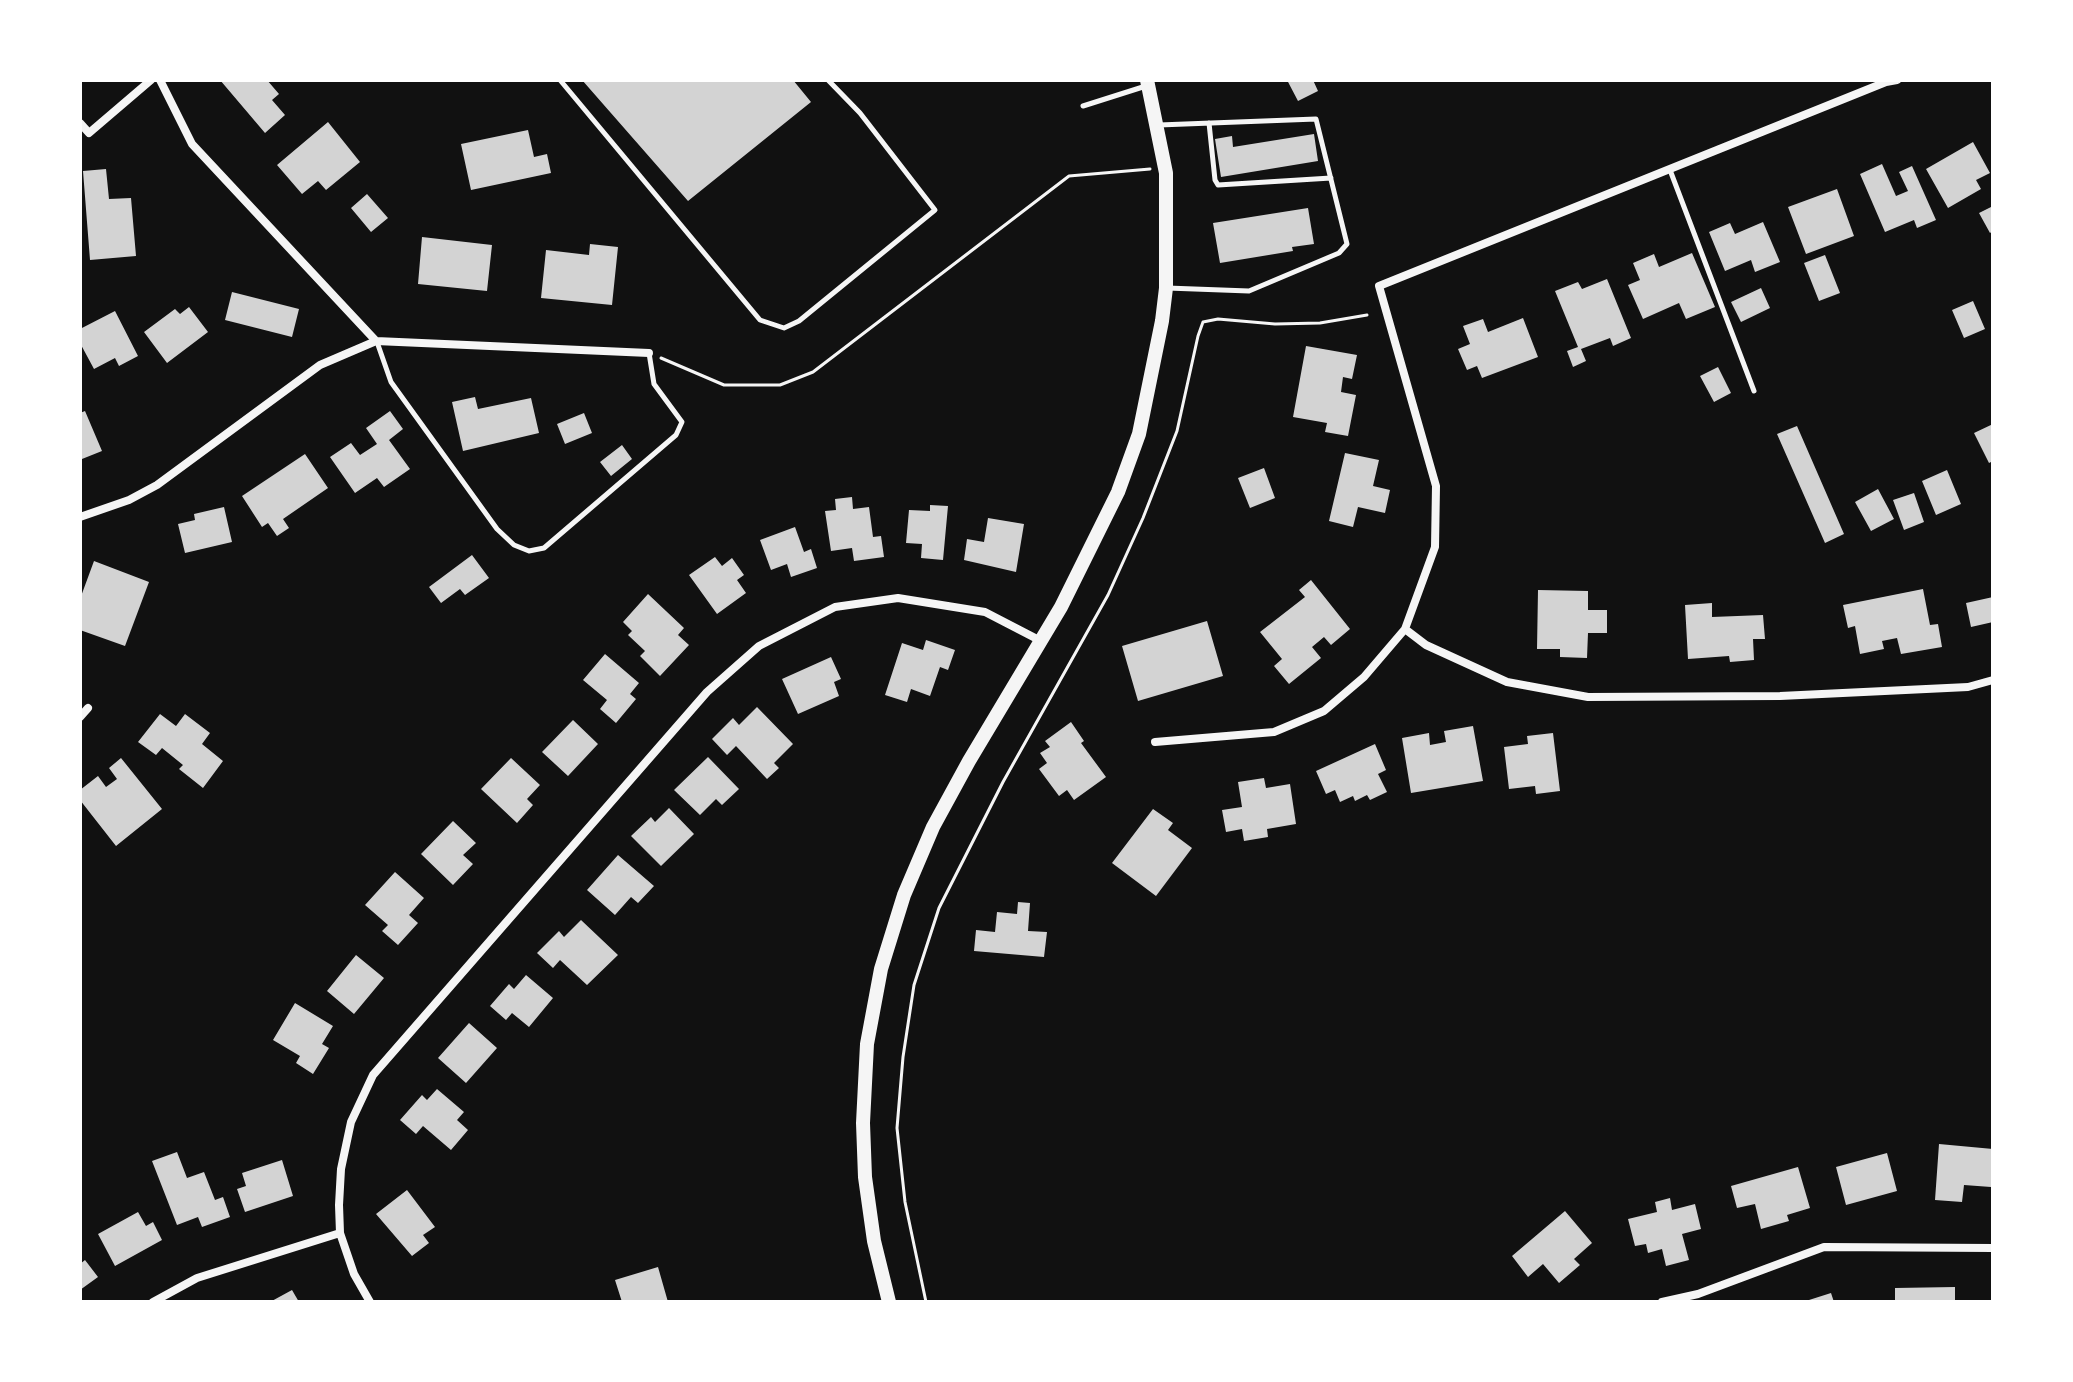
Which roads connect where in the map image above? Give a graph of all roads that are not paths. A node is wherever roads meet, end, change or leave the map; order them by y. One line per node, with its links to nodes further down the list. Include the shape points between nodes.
1 (151, 80): 8 (street, via 89,133)
2 (160, 80): 14 (street, via 192,144)
3 (560, 80): 4 (lane, via 760,320 784,328 935,210)
4 (828, 80)
5 (1897, 80): 11 (street)
6 (1148, 83): 7 (lane); 10 (main road)
7 (1083, 106)
8 (80, 123)
9 (1209, 123): 10 (lane); 12 (lane, via 1316,119); 12 (lane, via 1218,185)
10 (1156, 125): 13 (main road, via 1166,173)
11 (1670, 170): 16 (lane); 18 (street, via 1379,286 1436,486 1435,547)
12 (1331, 178): 13 (lane, via 1347,244 1339,253 1249,291)
13 (1166, 288): 19 (main road, via 1139,434 1118,492)
14 (376, 341): 15 (street); 15 (lane, via 391,382 479,505 514,545 529,551 544,548 676,435 682,422 654,384); 17 (street, via 320,365 157,485)
15 (649, 353)
16 (1754, 391)
17 (80, 517)
18 (1405, 629): 20 (street, via 1426,645 1507,682 1588,697 1780,696 1968,687); 23 (street, via 1364,677 1324,711 1274,732)
19 (1041, 641): 24 (street, via 985,612 898,598 835,607 759,646 707,692 373,1075 351,1122 344,1154); 28 (main road, via 933,827 881,969 867,1044 863,1123 874,1241)
20 (1993, 680)
21 (88, 708): 22 (street)
22 (80, 717)
23 (1155, 742)
24 (340, 1233): 26 (street, via 197,1278); 27 (street)
25 (1993, 1248): 29 (street, via 1824,1247)
26 (153, 1302)
27 (370, 1302)
28 (889, 1302)
29 (1662, 1302)

